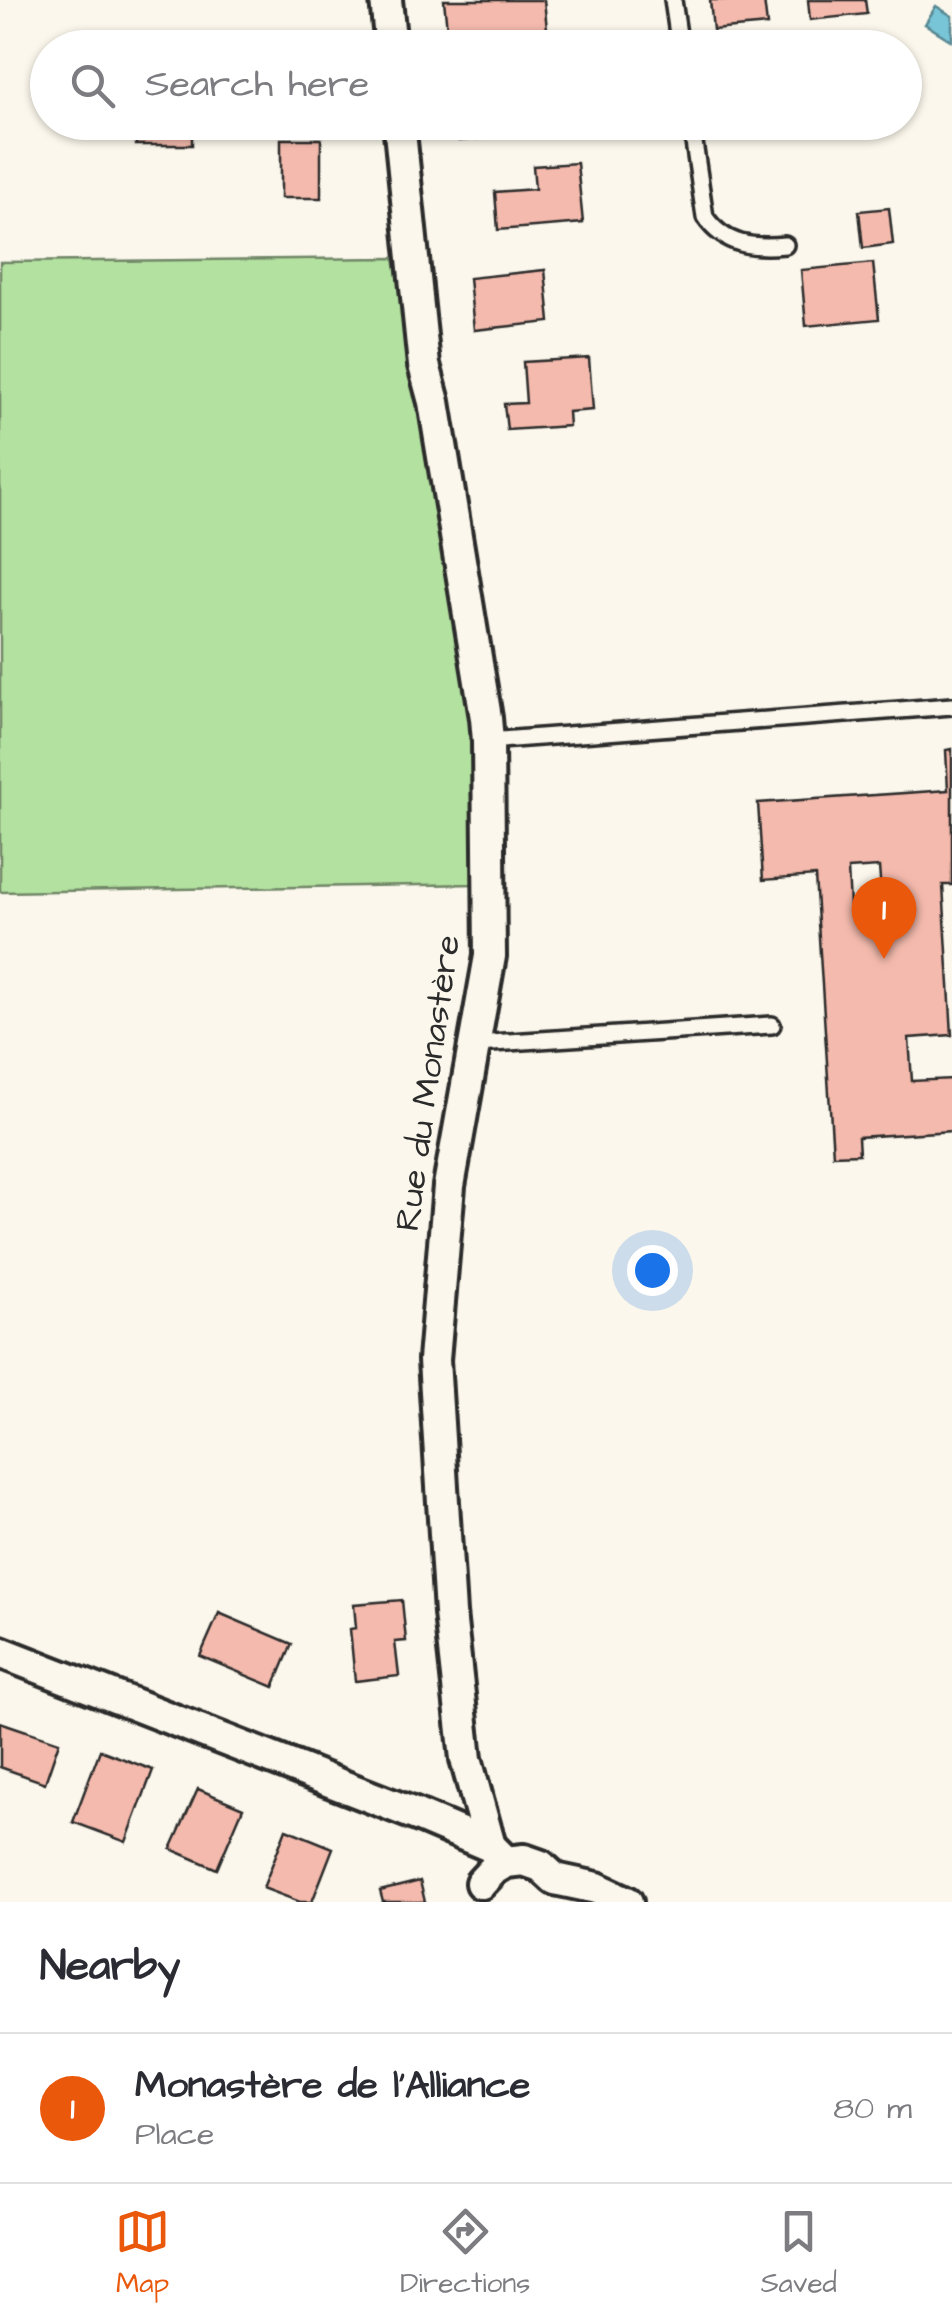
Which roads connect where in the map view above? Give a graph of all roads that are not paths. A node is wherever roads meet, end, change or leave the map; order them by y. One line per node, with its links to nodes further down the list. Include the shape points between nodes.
1 (386, 0): 3 (street)
2 (673, 0): 4 (lane)
3 (389, 30)
4 (677, 30)
5 (401, 140): 9 (street, Rue du Monastère, via 424,365)
6 (693, 140): 7 (lane, via 705,217 713,229 754,247)
7 (785, 245)
8 (952, 706): 9 (lane)
9 (488, 742): 11 (street, Rue du Monastère, via 490,956)
10 (772, 1025): 11 (lane)
11 (476, 1044): 13 (street, Rue du Monastère, via 450,1186 434,1360)
12 (0, 1652): 14 (street)
13 (466, 1759): 14 (street, Rue du Monastère); 15 (street, Rue du Monastère)
14 (451, 1829): 15 (street); 17 (street)
15 (498, 1854): 16 (street, via 542,1866); 17 (street)
16 (557, 1890): 18 (street, via 596,1888)
17 (481, 1892)
18 (615, 1901)

